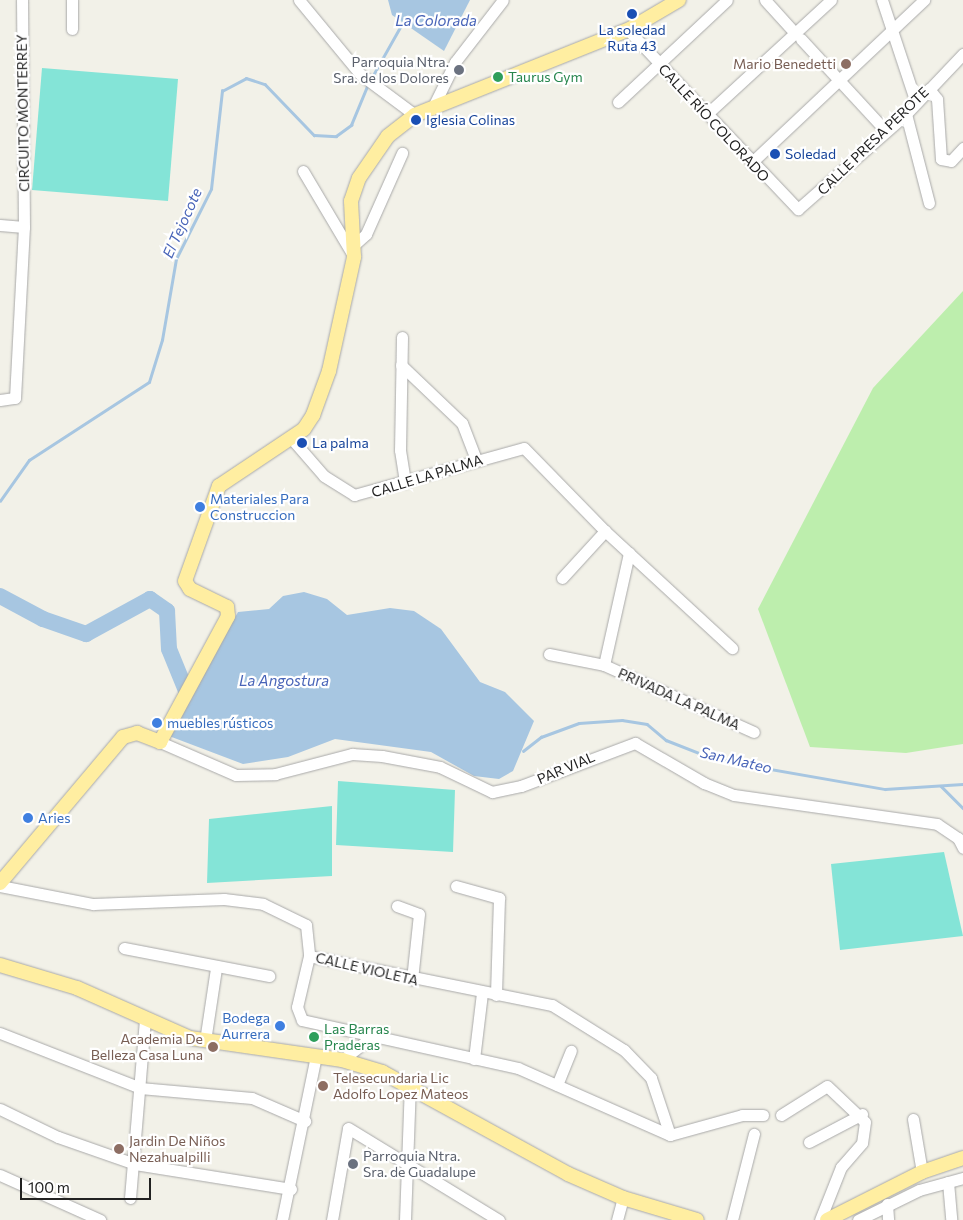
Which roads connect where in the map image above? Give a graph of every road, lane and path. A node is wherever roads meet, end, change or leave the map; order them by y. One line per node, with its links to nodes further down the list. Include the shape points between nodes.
1 (22, 0): 33 (street, CIRCUITO MONTERREY)
2 (72, 0): 11 (street)
3 (299, 0): 24 (street, via 360,74)
4 (502, 0): 21 (street, via 454,62)
5 (679, 0): 13 (main road)
6 (727, 0): 16 (street)
7 (765, 0): 14 (street)
8 (831, 0): 14 (street)
9 (882, 0): 12 (street)
10 (924, 0): 12 (street)
11 (72, 29)
12 (892, 29): 17 (street); 20 (street)
13 (628, 30): 16 (street, CALLE RÍO COLORADO); 21 (main road)
14 (798, 35): 17 (street); 22 (street)
15 (963, 54): 18 (street, CALLE PRESA PEROTE)
16 (659, 64): 19 (street); 22 (street, CALLE RÍO COLORADO)
17 (838, 81): 25 (street); 28 (street)
18 (929, 89): 20 (street, CALLE PRESA PEROTE); 26 (street, via 937,99 940,159 951,161)
19 (618, 102)
20 (916, 103): 23 (street, CALLE PRESA PEROTE)
21 (432, 109): 24 (main road)
22 (708, 113): 28 (street, CALLE RÍO COLORADO)
23 (906, 114): 25 (street, CALLE PRESA PEROTE); 30 (street)
24 (415, 115): 34 (main road, via 399,124 359,178 349,218)
25 (886, 132): 31 (street, CALLE PRESA PEROTE)
26 (963, 148)
27 (402, 153): 34 (street, via 366,234)
28 (751, 163): 31 (street, CALLE RÍO COLORADO, via 794,206)
29 (303, 171): 34 (street)
30 (929, 203)
31 (804, 207)
32 (0, 225): 33 (street)
33 (24, 227): 37 (street, CIRCUITO MONTERREY, via 15,398)
34 (354, 250): 38 (main road, via 329,371 309,423)
35 (402, 337): 36 (street)
36 (402, 365): 39 (street, via 462,423); 40 (street, via 400,450)
37 (0, 400)
38 (291, 438): 40 (street, CALLE LA PALMA, via 342,492 366,495); 48 (main road, via 226,478 214,495 185,581 190,589 227,607 228,616)
39 (476, 460): 40 (street, CALLE LA PALMA); 41 (street, CALLE LA PALMA, via 524,448)
40 (405, 483)
41 (605, 531): 42 (street); 43 (street)
42 (629, 553): 44 (street); 46 (street, PRIVADA LA PALMA)
43 (562, 578)
44 (732, 648)
45 (549, 654): 46 (street, PRIVADA LA PALMA)
46 (604, 665): 47 (street, PRIVADA LA PALMA)
47 (754, 732)
48 (160, 742): 49 (street, PAR VIAL, via 236,775 275,774 352,754 382,756 440,768 492,792 522,786 635,742 704,783 734,795 937,824 958,838); 50 (main road, via 137,733 123,737)
49 (963, 848)
50 (2, 878): 54 (street, CALLE VIOLETA, via 94,904 224,899 263,904 306,925)
51 (456, 886): 60 (street, via 498,898)
52 (397, 906): 58 (street, via 420,914)
53 (124, 948): 56 (street)
54 (309, 956): 58 (street, CALLE VIOLETA); 63 (street, via 297,1014 302,1020)
55 (0, 965): 61 (main road, via 77,988)
56 (216, 968): 57 (street); 64 (street)
57 (269, 976)
58 (412, 980): 59 (street, CALLE VIOLETA)
59 (482, 993): 60 (street, CALLE VIOLETA); 67 (street)
60 (496, 995): 79 (street, CALLE VIOLETA, via 552,1005 624,1050 651,1078)
61 (145, 1020): 64 (main road); 71 (street)
62 (0, 1033): 71 (street)
63 (369, 1039): 67 (street); 68 (street)
64 (205, 1041): 66 (main road)
65 (570, 1051): 70 (street)
66 (316, 1056): 68 (main road); 77 (street)
67 (474, 1059): 70 (street, via 518,1068)
68 (342, 1060): 69 (main road)
69 (410, 1085): 81 (street); 90 (main road, via 546,1162)
70 (557, 1085): 79 (street)
71 (140, 1088): 77 (street, via 244,1096); 83 (street)
72 (0, 1109): 83 (street, via 58,1137)
73 (862, 1114): 75 (street, via 827,1086); 80 (street); 100 (street, via 867,1132 841,1168)
74 (763, 1115): 79 (street, via 742,1114)
75 (781, 1115)
76 (913, 1119): 84 (street)
77 (305, 1121): 88 (street)
78 (754, 1134): 99 (street)
79 (670, 1135)
80 (809, 1142)
81 (405, 1158): 94 (street, via 348,1128); 95 (street); 96 (street)
82 (963, 1158): 84 (main road)
83 (135, 1164): 88 (street); 89 (street)
84 (922, 1172): 101 (main road)
85 (0, 1175): 92 (street)
86 (963, 1178): 87 (street)
87 (948, 1182): 91 (street); 104 (street)
88 (291, 1189): 93 (street)
89 (130, 1198)
90 (623, 1198): 97 (street); 98 (main road)
91 (887, 1204): 102 (street); 103 (street)
92 (100, 1220)
93 (282, 1220)
94 (332, 1220)
95 (405, 1220)
96 (499, 1220)
97 (617, 1220)
98 (697, 1220)
99 (732, 1220)
100 (820, 1220)
101 (827, 1220)
102 (858, 1220)
103 (888, 1220)
104 (951, 1220)

